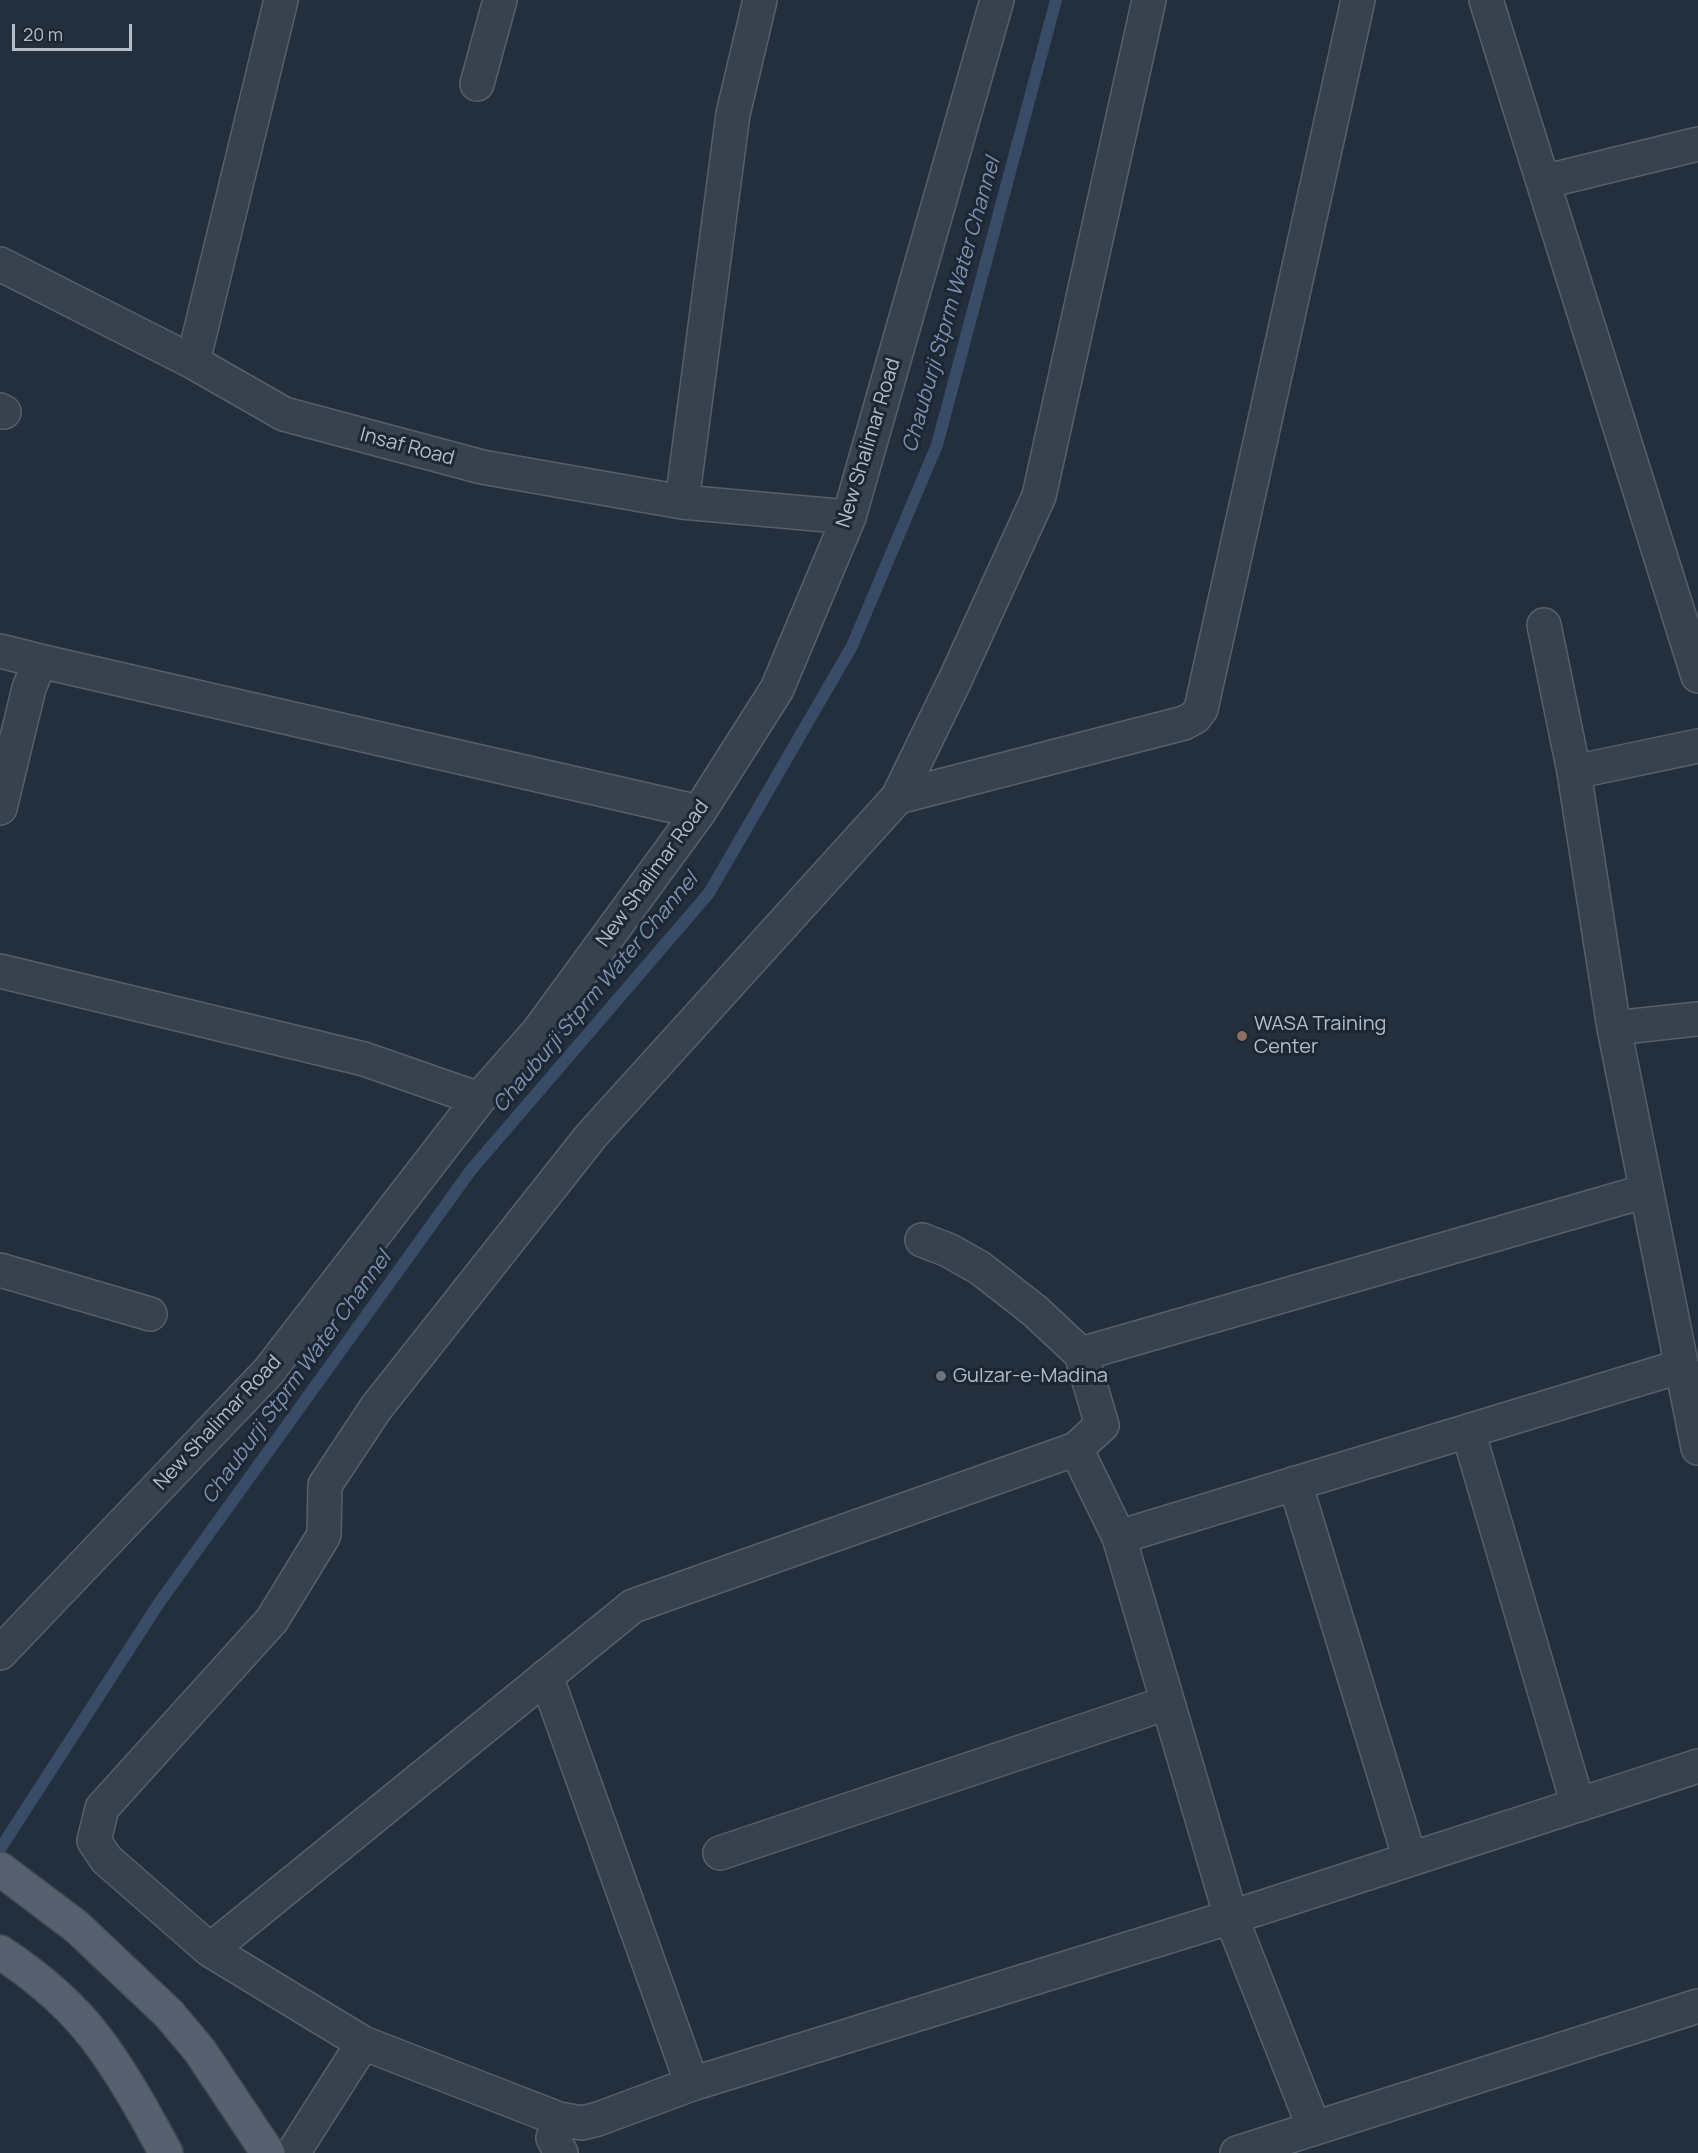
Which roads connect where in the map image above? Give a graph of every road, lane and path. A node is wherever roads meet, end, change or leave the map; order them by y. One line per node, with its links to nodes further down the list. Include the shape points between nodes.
1 (281, 0): 12 (street)
2 (500, 0): 8 (street)
3 (760, 0): 13 (street, via 733,114)
4 (997, 0): 14 (street, New Shalimar Road)
5 (1149, 0): 21 (street, via 1039,496)
6 (1358, 0): 21 (street, via 1201,709 1184,723)
7 (1486, 0): 10 (street)
8 (477, 84)
9 (1698, 144): 10 (street)
10 (1543, 182): 18 (street)
11 (0, 264): 12 (street, Insaf Road)
12 (193, 362): 13 (street, Insaf Road, via 284,414 482,467)
13 (682, 502): 14 (street, Insaf Road)
14 (849, 517): 23 (street, New Shalimar Road, via 777,689)
15 (1544, 625): 20 (street)
16 (0, 651): 17 (street)
17 (40, 661): 22 (street, via 29,688); 23 (street)
18 (1698, 676)
19 (1698, 746): 20 (street)
20 (1574, 772): 26 (street)
21 (898, 797): 48 (street, via 591,1136 376,1408 325,1485 324,1535 272,1620 102,1808 94,1841 106,1859)
22 (0, 808)
23 (699, 812): 27 (street, New Shalimar Road, via 538,1032)
24 (0, 971): 27 (street, via 364,1059)
25 (1698, 1019): 26 (street)
26 (1614, 1028): 28 (street)
27 (479, 1099): 39 (street, New Shalimar Road, via 269,1371)
28 (1646, 1191): 32 (street); 33 (street)
29 (922, 1240): 32 (street, via 980,1268)
30 (0, 1270): 31 (street)
31 (150, 1314)
32 (1081, 1354): 36 (street, via 1102,1425)
33 (1682, 1366): 34 (street); 35 (street)
34 (1468, 1431): 37 (street); 43 (street)
35 (1698, 1448)
36 (1076, 1449): 38 (street); 40 (street, via 633,1606)
37 (1295, 1483): 38 (street); 45 (street)
38 (1119, 1537): 41 (street)
39 (0, 1653)
40 (546, 1676): 48 (street); 52 (street)
41 (1167, 1703): 44 (street); 47 (street)
42 (1698, 1766): 43 (street)
43 (1578, 1805): 45 (street)
44 (720, 1853)
45 (1410, 1859): 47 (street)
46 (0, 1869): 56 (main road, via 77,1927 169,2014 200,2051)
47 (1231, 1917): 52 (street); 54 (street)
48 (210, 1950): 51 (street)
49 (0, 1952): 55 (main road, via 65,2004 95,2037)
50 (1698, 2006): 54 (street)
51 (363, 2043): 53 (street); 57 (street)
52 (692, 2084): 53 (street, via 598,2119 582,2123)
53 (559, 2119): 58 (street, via 553,2138)
54 (1314, 2128): 59 (street)
55 (166, 2153)
56 (268, 2153)
57 (293, 2153)
58 (561, 2153)
59 (1237, 2153)

